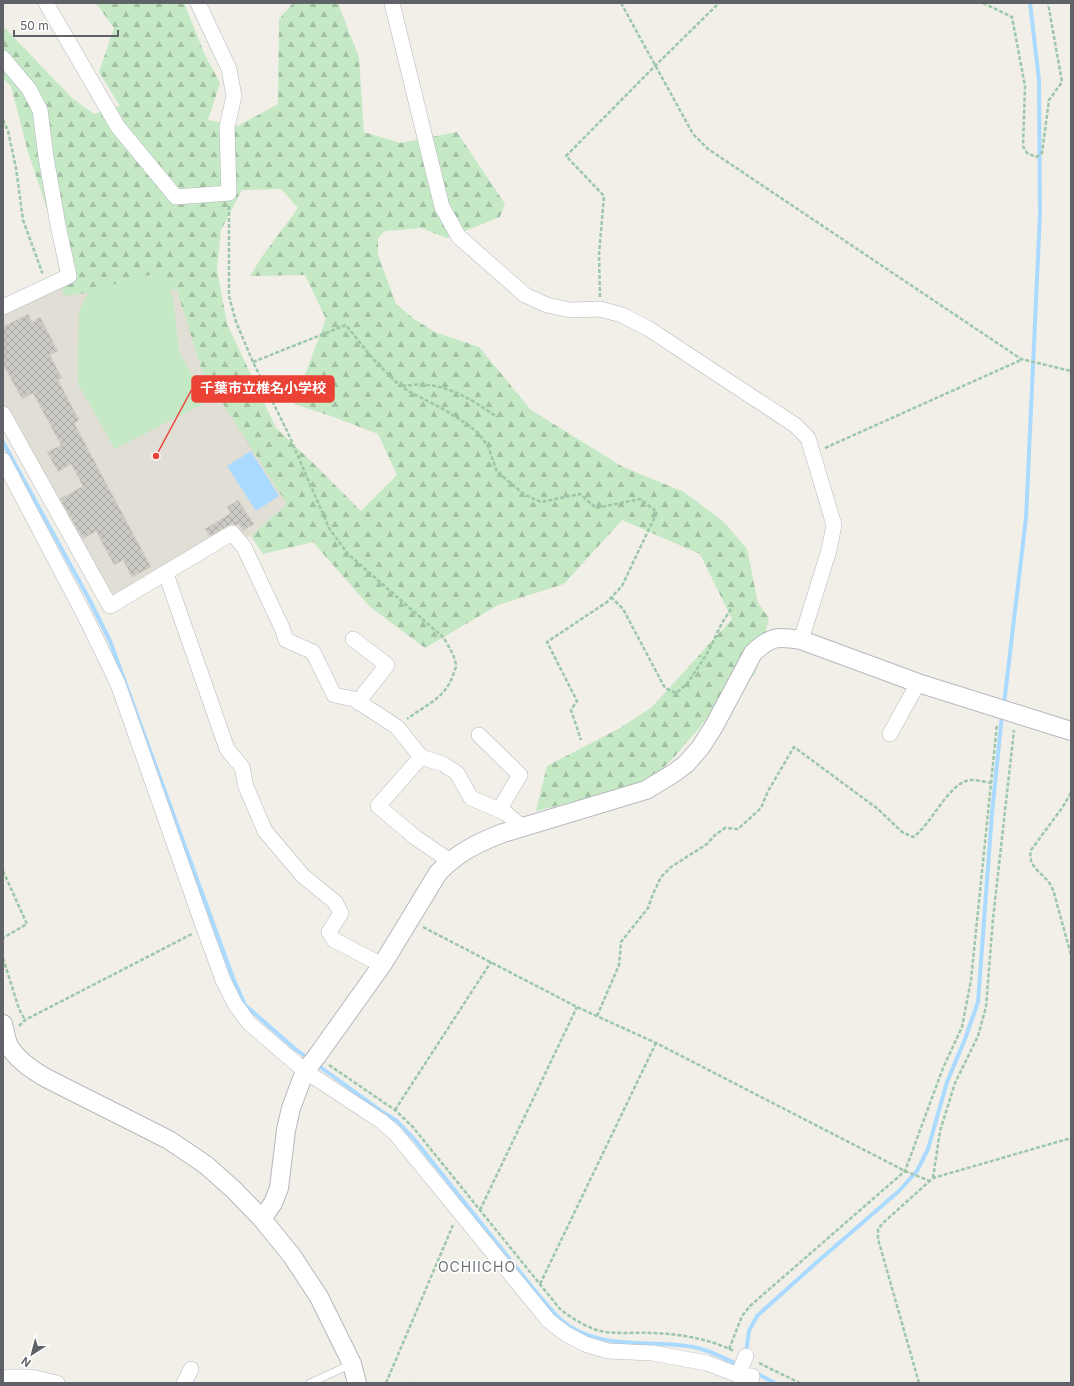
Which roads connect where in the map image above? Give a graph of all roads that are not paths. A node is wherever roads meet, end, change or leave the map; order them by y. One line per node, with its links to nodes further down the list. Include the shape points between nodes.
1 (46, 3): 2 (street, via 118,126 176,197 229,193 227,128 234,96 229,69)
2 (198, 3)
3 (392, 3): 10 (street, via 442,207 459,236 525,295 547,305 570,310 600,309 622,315 649,329 795,425 808,438 834,525 829,550)
4 (3, 58): 5 (street, via 29,89 40,110 46,157 69,276)
5 (3, 307)
6 (3, 414): 8 (street, via 110,606)
7 (3, 460): 23 (street, via 118,684 223,980 235,1004 249,1023)
8 (166, 574): 12 (street, via 232,532 244,547 286,640 313,652 334,695); 20 (street, via 227,749 242,767 246,787 265,831 303,876 335,902 341,913 329,932 334,940)
9 (354, 639): 12 (street, via 387,665)
10 (801, 640): 11 (street); 18 (street, via 773,638 753,653 700,748 686,764 662,782 646,790)
11 (918, 683): 13 (street); 14 (street)
12 (358, 702): 16 (street, via 397,727)
13 (1071, 731)
14 (890, 734)
15 (478, 735): 17 (street, via 520,774)
16 (421, 757): 17 (street, via 443,764 457,773 471,798); 19 (street, via 378,806 416,838)
17 (500, 810): 18 (street)
18 (523, 828): 19 (street, via 480,842)
19 (450, 861): 20 (street, via 429,885)
20 (382, 965): 23 (street)
21 (3, 1024): 22 (street)
22 (6, 1046): 24 (street, via 31,1069 46,1078 170,1140 206,1165)
23 (305, 1071): 24 (street, via 286,1130 279,1188); 29 (street, via 395,1133 549,1321 566,1334 585,1344 608,1351 652,1353 707,1363)
24 (262, 1219): 26 (street, via 292,1256 319,1296)
25 (746, 1356): 29 (street)
26 (352, 1364): 32 (lane); 33 (street)
27 (191, 1369): 31 (street)
28 (3, 1377): 30 (street, via 30,1377)
29 (744, 1379)
30 (57, 1383)
31 (184, 1383)
32 (310, 1383)
33 (357, 1383)

